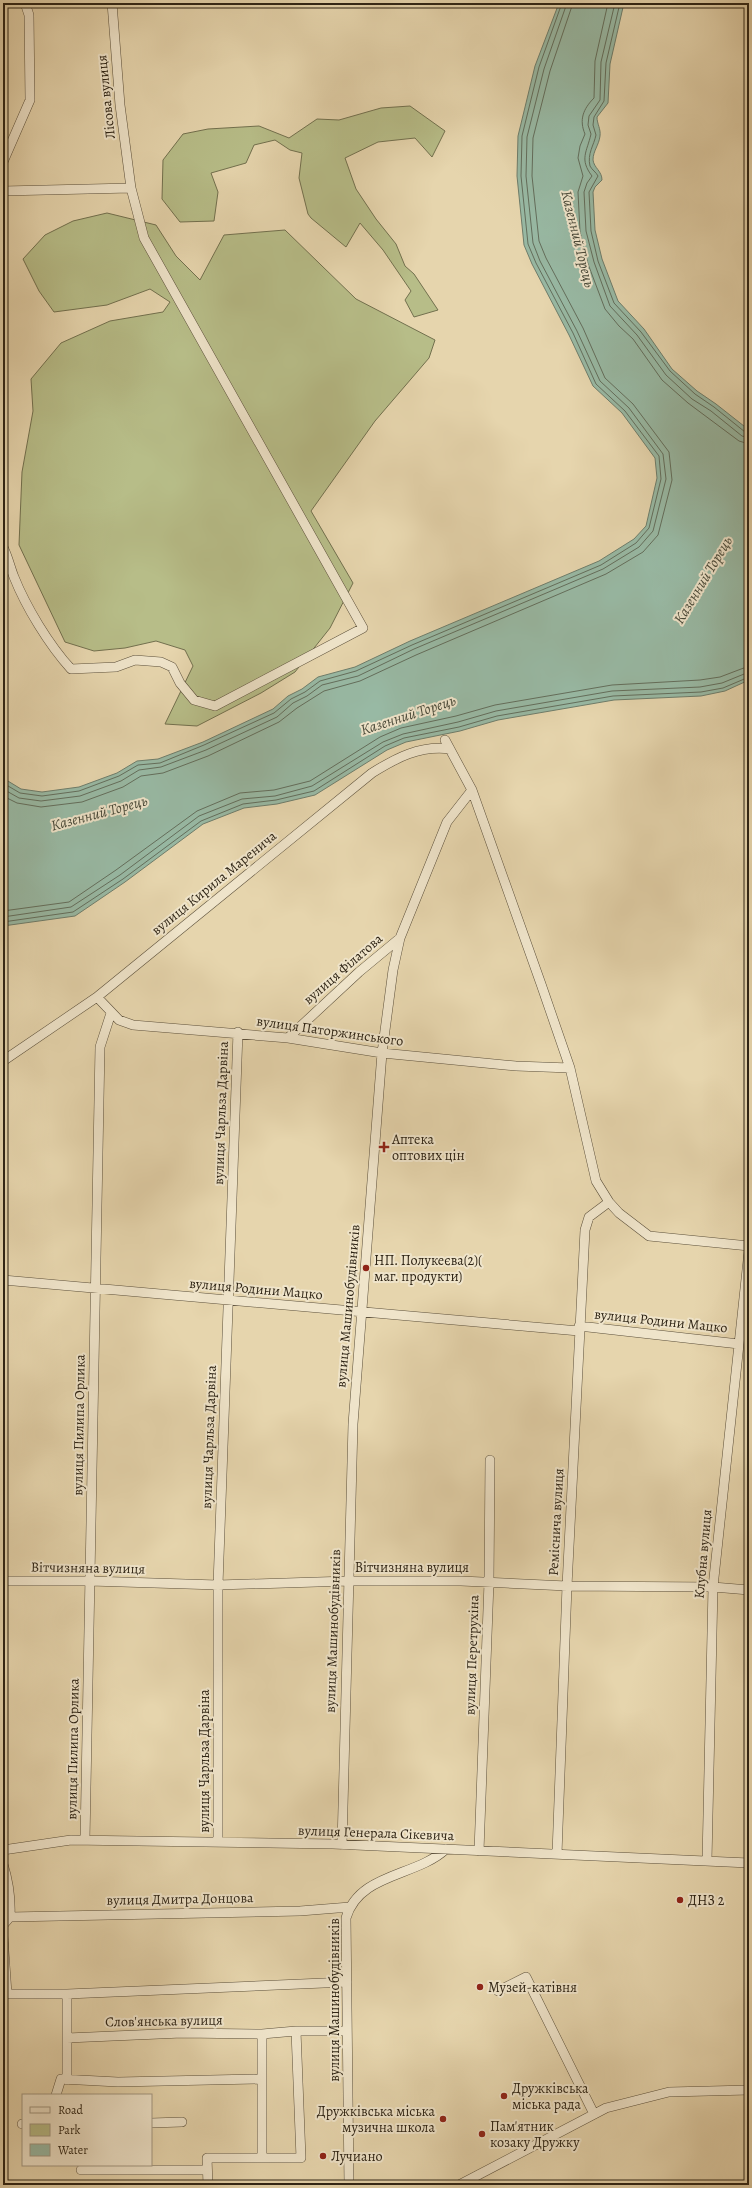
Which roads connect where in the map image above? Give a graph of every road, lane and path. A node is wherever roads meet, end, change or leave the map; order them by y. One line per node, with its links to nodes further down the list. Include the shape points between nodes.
1 (25, 3): 3 (street, via 29,15 30,100)
2 (112, 3): 4 (street, Лісова вулиця, via 120,105)
3 (3, 162)
4 (131, 188): 5 (street); 6 (street, Лісова вулиця, via 144,238 363,628 215,706 194,700 180,683 172,667 161,662 135,660 116,667 71,669 44,633 14,577)
5 (3, 191)
6 (3, 547)
7 (445, 740): 8 (street)
8 (450, 749): 9 (street); 11 (street, вулиця Кирила Маренича, via 424,749 398,756 372,773)
9 (472, 790): 10 (street, вулиця Машинобудівників, via 447,822); 17 (street)
10 (400, 938): 14 (street, вулиця Філатова); 15 (street, вулиця Машинобудівників)
11 (97, 997): 12 (street, вулиця Паторжинського); 16 (street, вулиця Кирила Маренича)
12 (111, 1013): 13 (street, вулиця Паторжинського, via 119,1020 133,1025); 22 (street, вулиця Пилипа Орлика, via 100,1047)
13 (238, 1032): 14 (street, вулиця Паторжинського); 23 (street, вулиця Чарльза Дарвіна)
14 (288, 1038): 15 (street, вулиця Паторжинського)
15 (382, 1053): 17 (street, вулиця Паторжинського, via 516,1066); 24 (street, вулиця Машинобудівників)
16 (3, 1061)
17 (570, 1068): 18 (street, via 596,1181)
18 (609, 1202): 19 (street, via 618,1213 649,1236); 25 (street, Реміснича вулиця, via 589,1217 585,1230)
19 (749, 1246)
20 (749, 1251): 26 (street, Клубна вулиця)
21 (3, 1280): 22 (street, вулиця Родини Мацко)
22 (96, 1288): 23 (street, вулиця Родини Мацко); 29 (street, вулиця Пилипа Орлика)
23 (229, 1300): 24 (street, вулиця Родини Мацко); 32 (street, вулиця Чарльза Дарвіна)
24 (361, 1312): 25 (street, вулиця Родини Мацко); 30 (street, вулиця Машинобудівників, via 353,1424)
25 (579, 1329): 26 (street, вулиця Родини Мацко); 33 (street, Реміснича вулиця)
26 (739, 1344): 34 (street, Клубна вулиця)
27 (490, 1460): 31 (street, вулиця Перетрухіна)
28 (3, 1581): 29 (street, Вітчизняна вулиця)
29 (90, 1581): 32 (street, Вітчизняна вулиця); 36 (street, вулиця Пилипа Орлика)
30 (349, 1581): 31 (street, Вітчизняна вулиця); 32 (street, Вітчизняна вулиця); 38 (street, вулиця Машинобудівників)
31 (489, 1582): 33 (street, Вітчизняна вулиця); 41 (street, вулиця Перетрухіна)
32 (218, 1585): 37 (street, вулиця Чарльза Дарвіна)
33 (567, 1586): 34 (street, Вітчизняна вулиця); 42 (street, Реміснича вулиця)
34 (713, 1587): 35 (street, Вітчизняна вулиця); 43 (street, Клубна вулиця)
35 (749, 1590)
36 (85, 1840): 37 (street, вулиця Генерала Сікевича); 40 (street, вулиця Генерала Сікевича)
37 (218, 1842): 38 (street, вулиця Генерала Сікевича)
38 (342, 1844): 39 (street, вулиця Генерала Сікевича)
39 (446, 1849): 41 (street, вулиця Генерала Сікевича); 46 (street, вулиця Машинобудівників, via 436,1858 371,1885 357,1896)
40 (3, 1850)
41 (479, 1851): 42 (street, вулиця Генерала Сікевича)
42 (557, 1854): 43 (street, вулиця Генерала Сікевича)
43 (707, 1861): 44 (street, вулиця Генерала Сікевича)
44 (749, 1863)
45 (3, 1864): 47 (street, via 10,1885)
46 (350, 1907): 47 (street, вулиця Дмитра Донцова, via 300,1911); 50 (street, вулиця Машинобудівників, via 346,1918)
47 (10, 1917): 48 (street)
48 (3, 1926)
49 (3, 1936): 52 (street, via 7,1994)
50 (346, 1982): 52 (street); 53 (street, вулиця Машинобудівників)
51 (498, 1991): 61 (street, via 526,1977)
52 (67, 1994): 56 (street)
53 (347, 2030): 54 (street, Слов'янська вулиця); 68 (street, вулиця Машинобудівників)
54 (296, 2031): 55 (street, Слов'янська вулиця); 64 (street, via 301,2158)
55 (262, 2034): 56 (street, Слов'янська вулиця, via 182,2033); 57 (street)
56 (67, 2038): 58 (street)
57 (262, 2079): 58 (street, via 118,2082); 64 (street)
58 (67, 2080): 60 (street, via 61,2079)
59 (749, 2090): 61 (street, via 669,2092 606,2108)
60 (56, 2094)
61 (594, 2114): 69 (street)
62 (182, 2122): 63 (street)
63 (152, 2123)
64 (262, 2158): 65 (street, via 207,2158)
65 (207, 2167): 66 (street); 67 (street)
66 (81, 2170)
67 (208, 2185)
68 (349, 2185)
69 (459, 2185)

